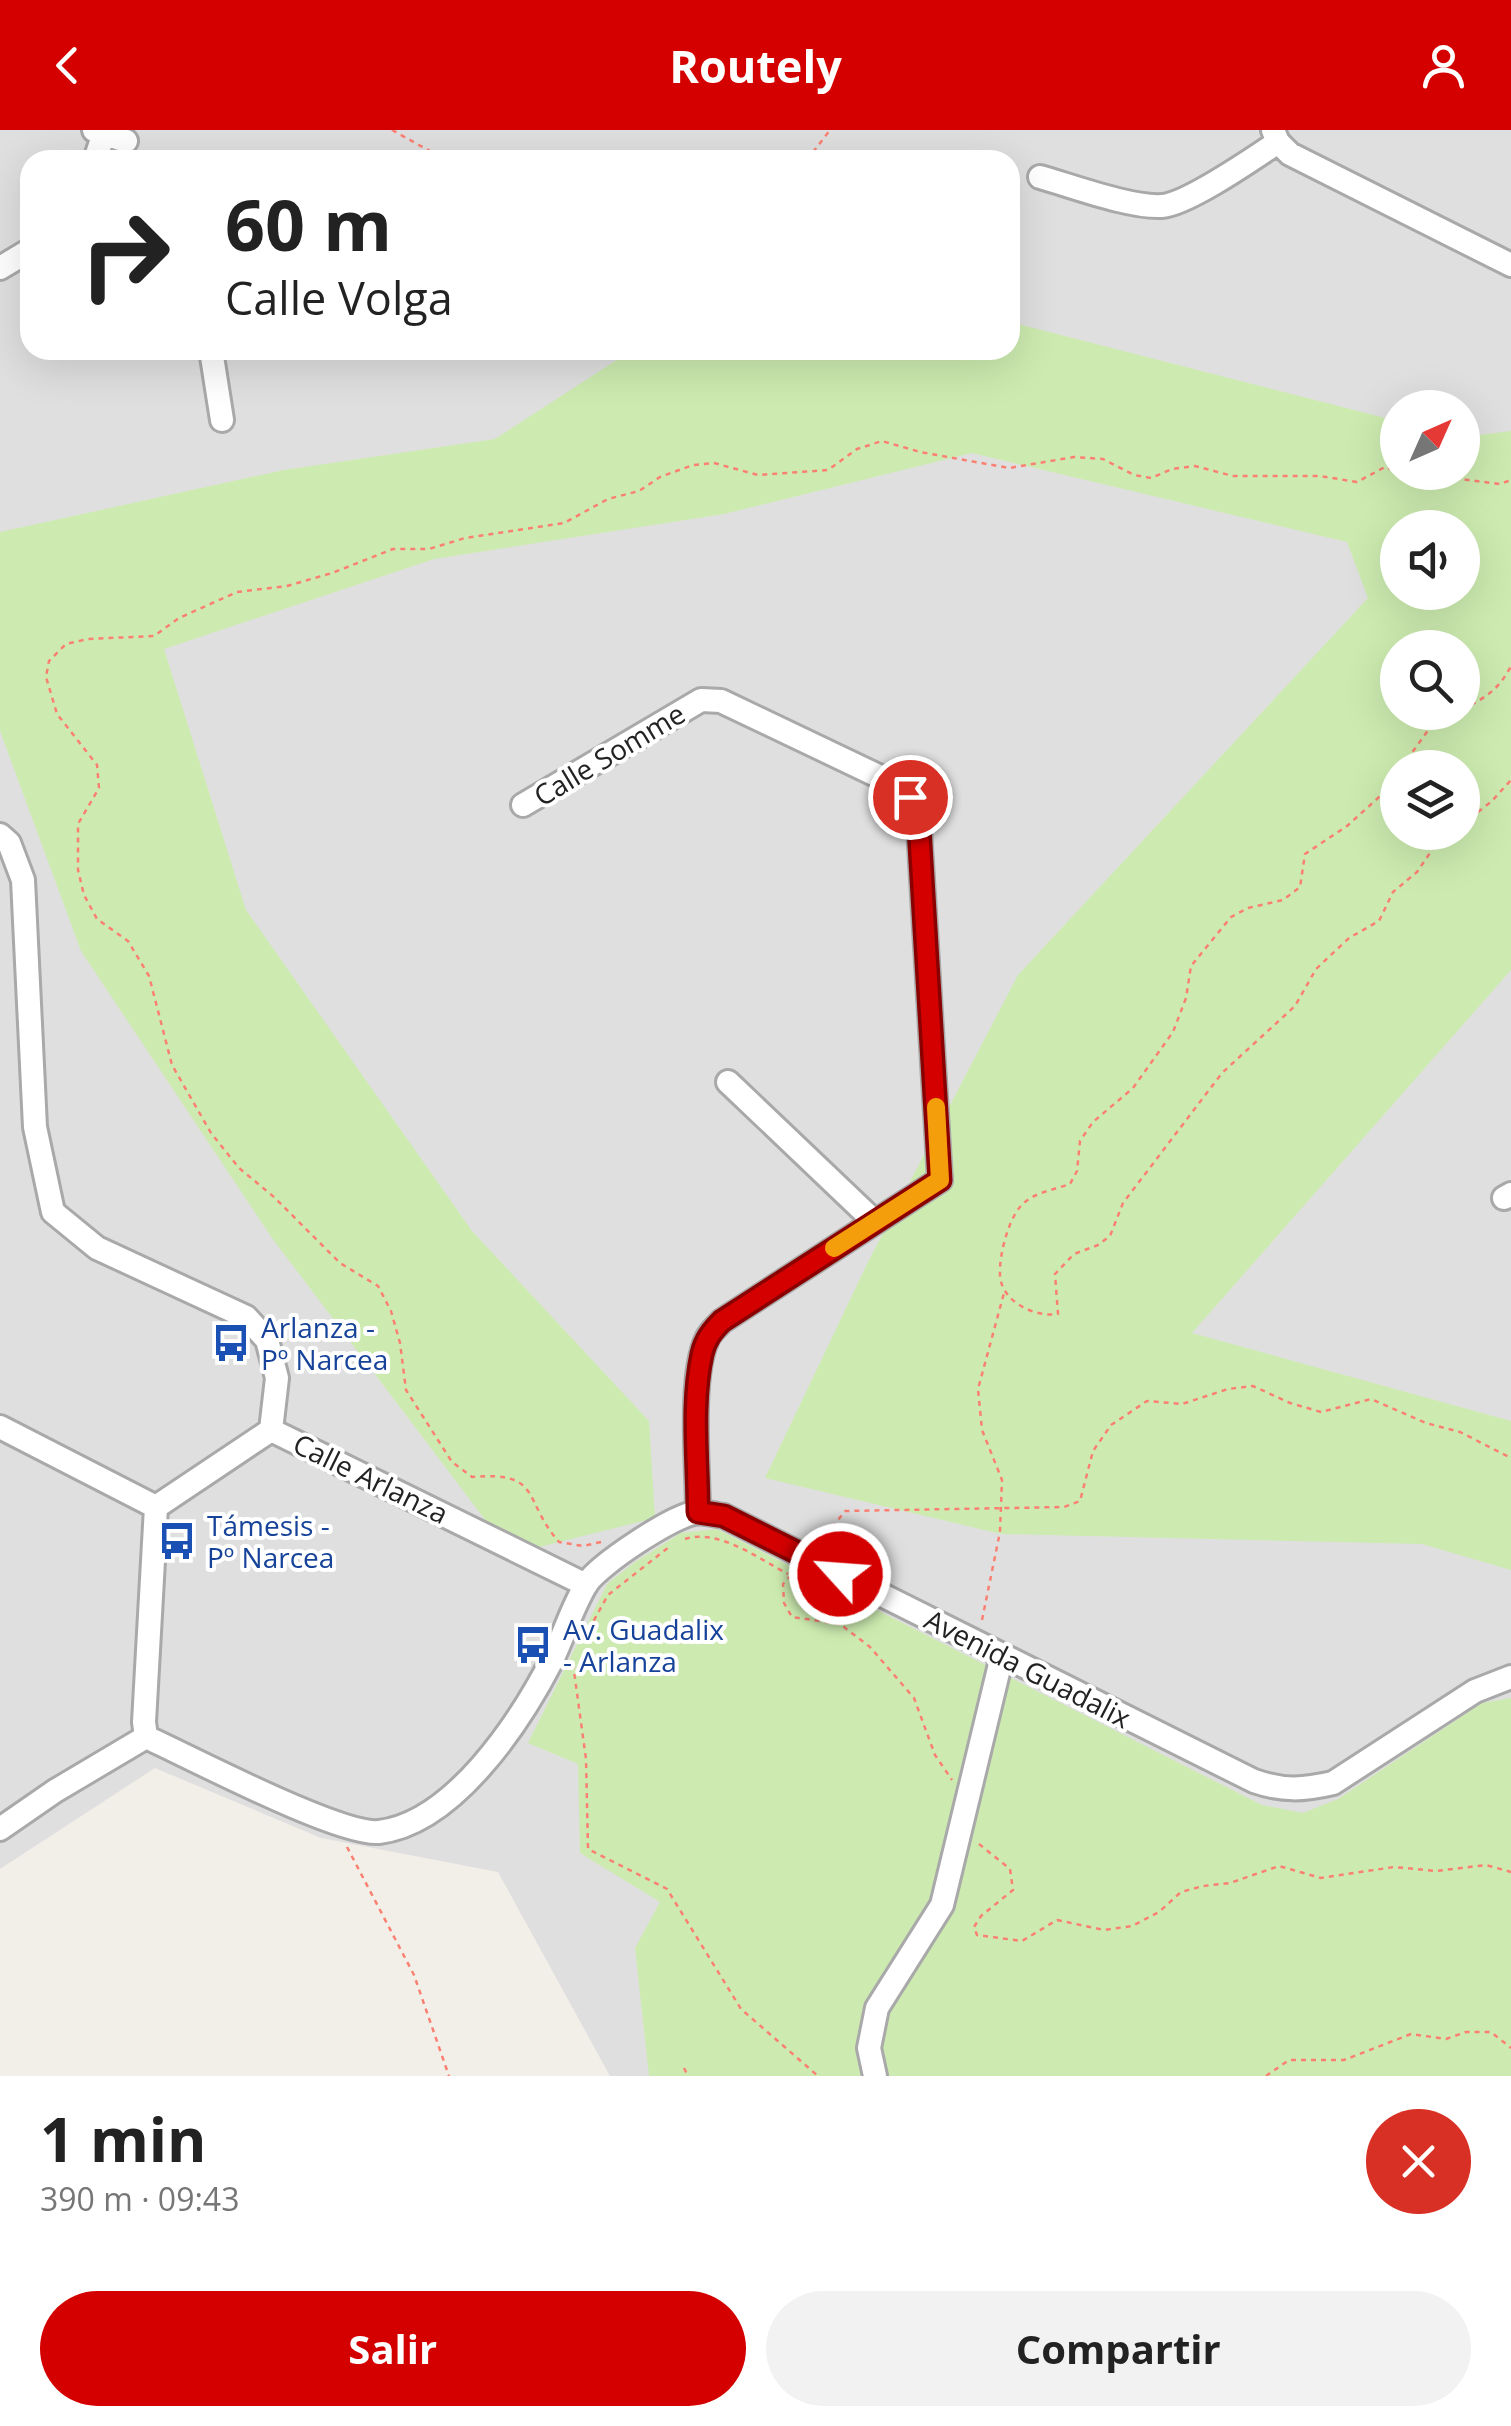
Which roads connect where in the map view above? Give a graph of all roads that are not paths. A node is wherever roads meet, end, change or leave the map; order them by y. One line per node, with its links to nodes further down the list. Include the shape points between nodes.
1 (99, 132): 3 (street)
2 (1276, 136): 4 (street, via 1244,165 1164,206); 5 (street, via 1290,154)
3 (126, 141)
4 (1040, 177)
5 (1511, 265)
6 (217, 360): 7 (street)
7 (222, 420)
8 (523, 805): 11 (street, Calle Somme, via 702,700 720,701 896,784 910,797 919,828 940,1180)
9 (0, 835): 13 (street, Calle Arlanza, via 23,880 35,1127 54,1212 97,1248 246,1317 267,1340 277,1378)
10 (728, 1082): 11 (street)
11 (875, 1222): 15 (street, via 709,1334 698,1387)
12 (0, 1426): 14 (street)
13 (272, 1430): 14 (street); 16 (street, Calle Arlanza)
14 (156, 1507): 19 (street)
15 (698, 1512): 16 (street, via 600,1567); 17 (street, Avenida Guadalix, via 724,1516 798,1566)
16 (586, 1585): 19 (street, via 550,1663 484,1764 452,1798 412,1822 376,1832 334,1824)
17 (1002, 1656): 18 (street, Avenida Guadalix, via 1279,1789 1333,1782 1476,1691); 21 (street, via 942,1905 877,2008 869,2048)
18 (1511, 1677)
19 (146, 1737): 20 (street)
20 (0, 1828)
21 (875, 2076)

